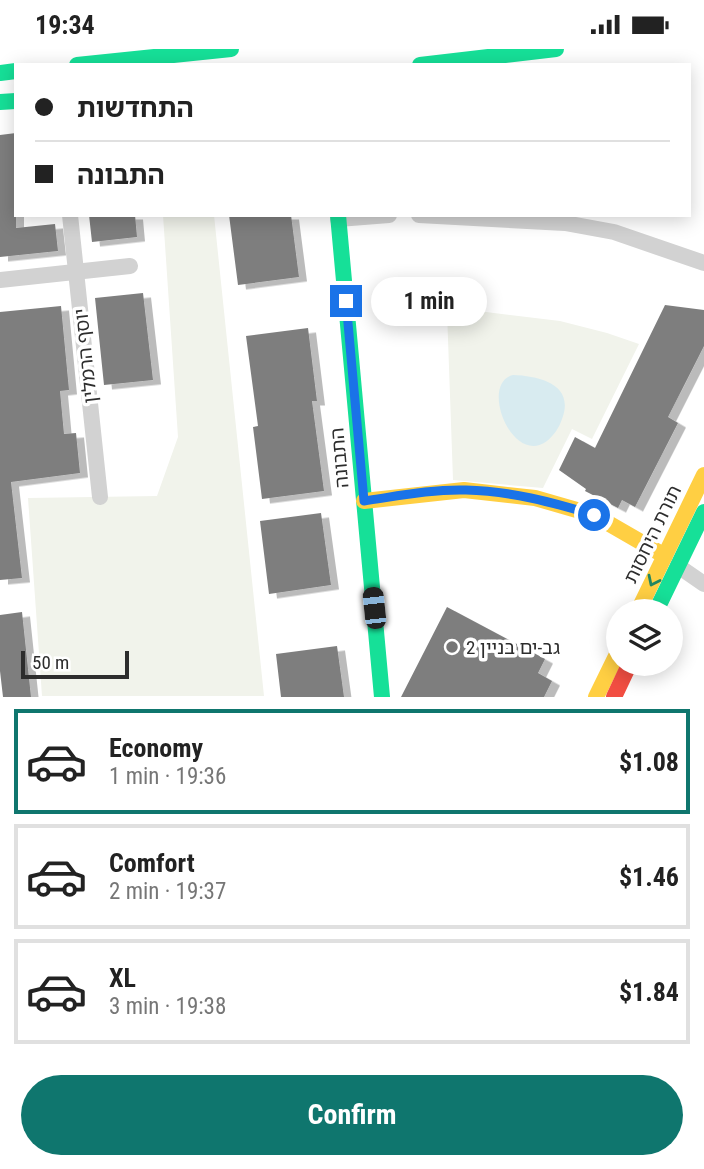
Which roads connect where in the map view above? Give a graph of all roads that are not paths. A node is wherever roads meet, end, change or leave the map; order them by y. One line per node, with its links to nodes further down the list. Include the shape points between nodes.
1 (230, 49): 3 (street)
2 (556, 49): 4 (street)
3 (97, 63)
4 (437, 63)
5 (70, 217): 10 (street, יוסף הרמלין)
6 (338, 217): 14 (street, התבונה)
7 (456, 217): 8 (street, via 565,223 614,232)
8 (704, 263)
9 (130, 266): 10 (street)
10 (76, 271): 11 (street); 13 (street, יוסף הרמלין)
11 (0, 280)
12 (704, 475): 16 (street, תורת היחסות)
13 (100, 498)
14 (364, 501): 16 (street, via 464,490 520,496 594,515); 22 (street, התבונה)
15 (704, 512): 16 (street, תורת היחסות)
16 (671, 561): 17 (street); 18 (street, תורת היחסות, one-way to 18); 19 (street, תורת היחסות)
17 (704, 584)
18 (646, 599)
19 (660, 599)
20 (606, 676): 23 (street)
21 (624, 676): 24 (street)
22 (382, 697)
23 (596, 697)
24 (614, 697)

